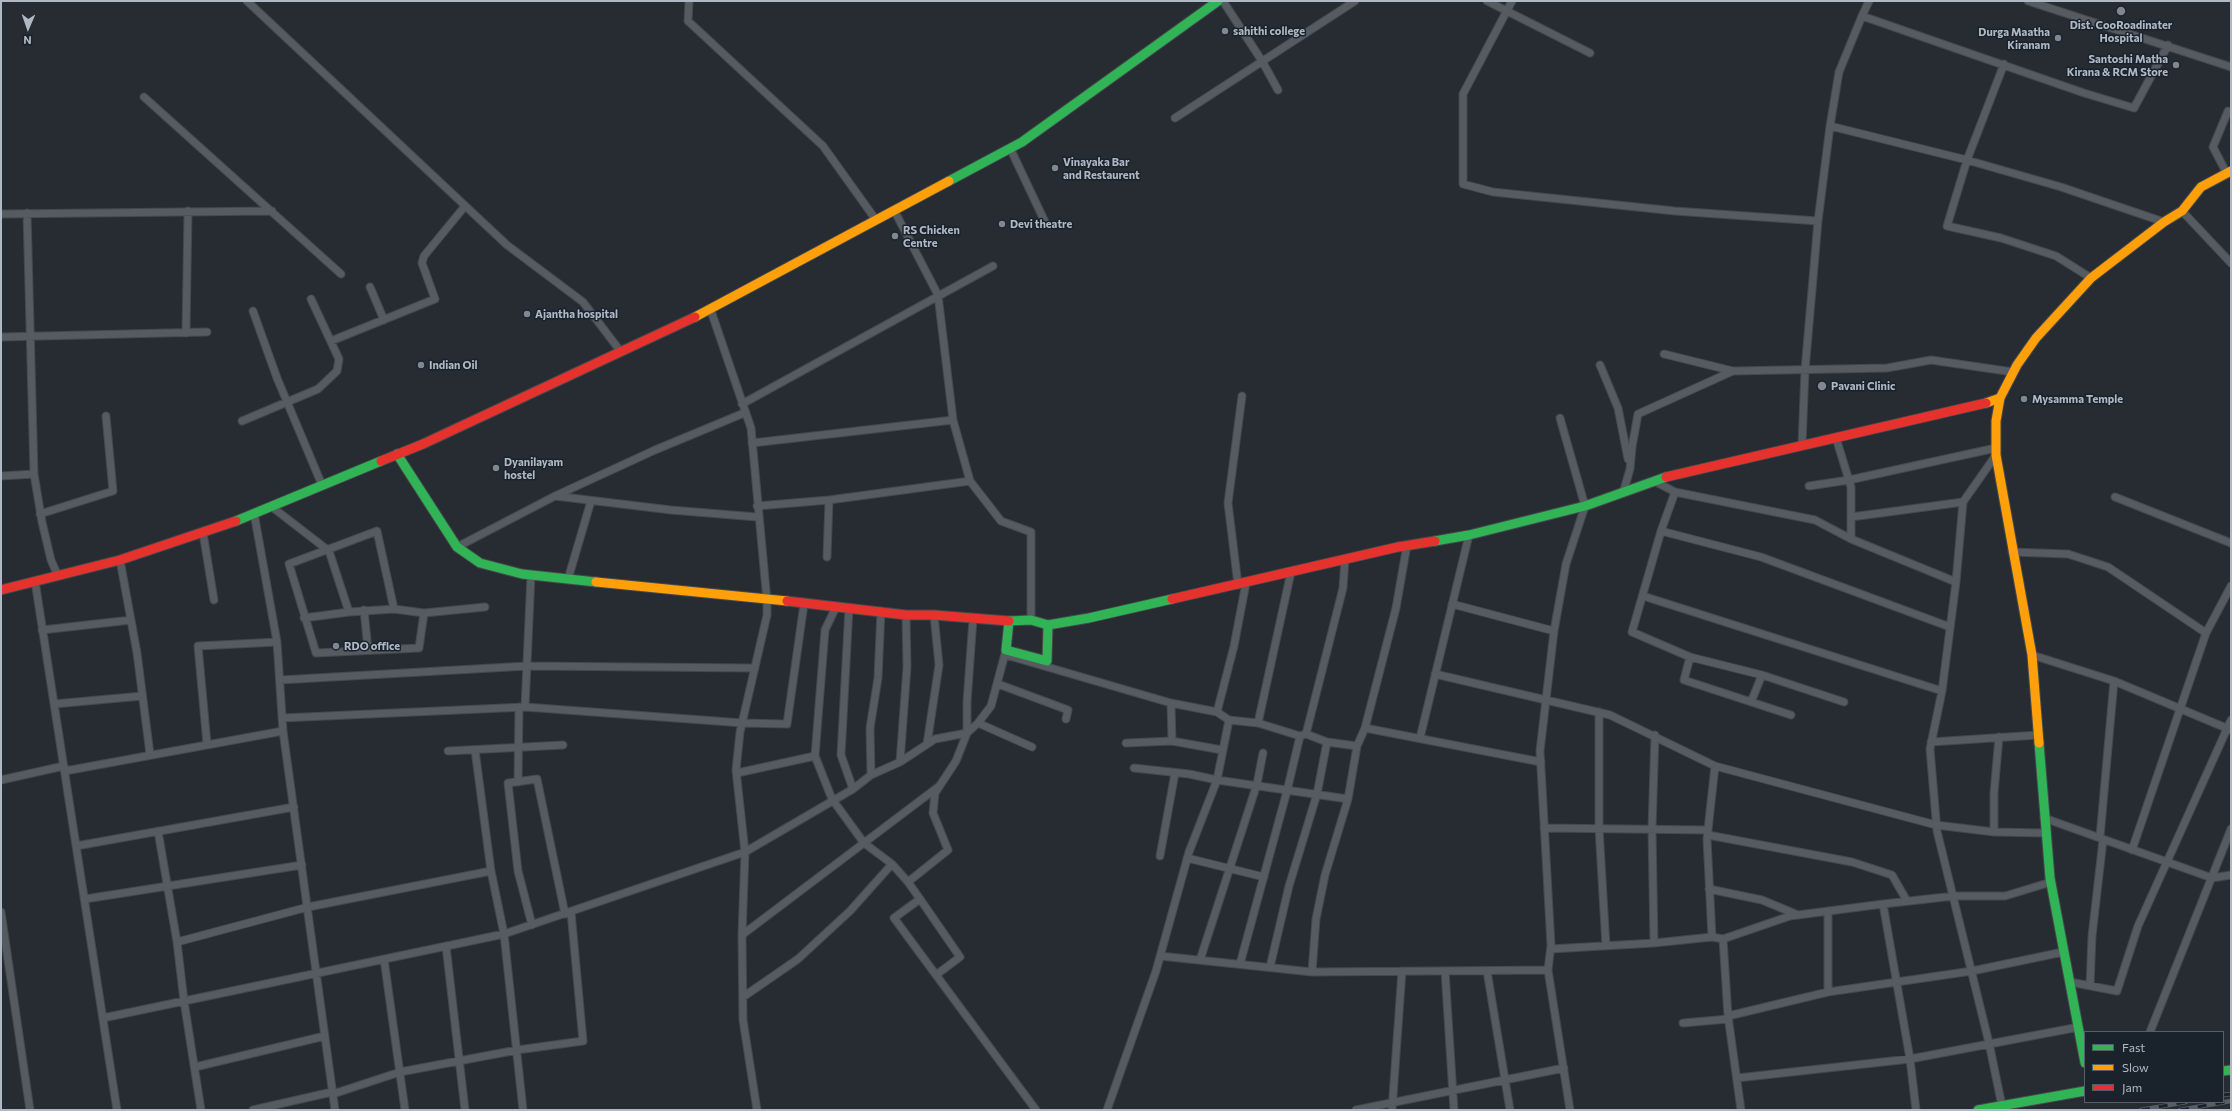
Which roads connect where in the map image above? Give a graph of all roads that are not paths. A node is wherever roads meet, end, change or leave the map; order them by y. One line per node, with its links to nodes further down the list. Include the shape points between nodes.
1 (247, 1): 25 (street)
2 (689, 1): 32 (street, via 688,21 823,146)
3 (1218, 1): 22 (street, via 1035,133)
4 (1223, 1): 14 (street)
5 (1355, 1): 14 (street)
6 (1487, 1): 10 (street)
7 (1512, 1): 10 (street)
8 (1869, 1): 11 (street)
9 (2028, 1): 12 (street)
10 (1508, 11): 13 (street); 33 (street, via 1463,94 1462,184 1493,192 1675,211)
11 (1862, 16): 15 (street); 21 (street, via 1839,72)
12 (2168, 46): 15 (street, via 2134,108); 16 (street)
13 (1590, 53)
14 (1262, 61): 17 (street); 20 (street)
15 (2004, 64): 23 (street)
16 (2231, 67)
17 (1278, 90)
18 (144, 97): 28 (street)
19 (2231, 112): 24 (street, via 2228,111 2213,147)
20 (1175, 118)
21 (1830, 126): 23 (street); 33 (street)
22 (1010, 148): 26 (street); 34 (street)
23 (1967, 160): 35 (street, via 2061,187); 39 (street, via 1947,226 2001,238 2056,256)
24 (2229, 172): 29 (street, via 2201,187)
25 (465, 206): 45 (street, via 424,256 422,263 435,299); 51 (street, via 507,245 583,302)
26 (894, 210): 32 (street); 41 (street)
27 (188, 211): 28 (street); 31 (street); 47 (street)
28 (272, 211): 38 (street)
29 (2182, 211): 35 (street); 36 (street)
30 (1, 214): 31 (street)
31 (27, 214): 48 (street)
32 (876, 220): 43 (street)
33 (1818, 221): 54 (street)
34 (1045, 222)
35 (2164, 222): 39 (street)
36 (2231, 263)
37 (993, 266): 41 (street)
38 (341, 274)
39 (2091, 278): 56 (street, via 2036,338)
40 (370, 287): 45 (street)
41 (938, 295): 60 (street); 64 (street)
42 (311, 299): 50 (street)
43 (710, 308): 51 (street); 60 (street)
44 (253, 311): 59 (street)
45 (384, 320): 50 (street)
46 (207, 332): 47 (street)
47 (186, 333): 48 (street)
48 (31, 336): 49 (street); 72 (street)
49 (1, 337)
50 (331, 341): 59 (street, via 339,359 337,371 318,389)
51 (621, 352): 70 (street)
52 (1664, 354): 55 (street)
53 (1600, 365): 71 (street, via 1618,408)
54 (1805, 370): 55 (street); 56 (street, via 1888,368 1932,360); 68 (street)
55 (1733, 371): 71 (street, via 1638,414)
56 (2013, 372): 58 (street)
57 (1242, 396): 111 (street, via 1228,503)
58 (2000, 398): 66 (street); 69 (street, via 1996,421)
59 (287, 402): 65 (street); 77 (street)
60 (742, 404): 61 (street)
61 (744, 413): 67 (street, via 751,428); 81 (street)
62 (106, 416): 90 (street, via 113,491)
63 (1560, 418): 87 (street)
64 (954, 420): 67 (street); 75 (street)
65 (242, 421)
66 (1836, 438): 68 (street); 74 (street)
67 (752, 443): 86 (street)
68 (1802, 445): 76 (street, via 1676,473)
69 (1996, 451): 74 (street); 85 (street); 101 (street)
70 (397, 454): 77 (street); 99 (street)
71 (1630, 469): 79 (street)
72 (34, 474): 73 (street); 90 (street)
73 (1, 476)
74 (1849, 480): 78 (street); 92 (street)
75 (970, 481): 83 (street); 132 (street, via 1001,521 1031,532)
76 (1654, 481): 79 (street); 80 (street)
77 (322, 485): 88 (street)
78 (1809, 486)
79 (1623, 492): 87 (street)
80 (1675, 492): 93 (street); 96 (street, via 1814,520)
81 (554, 496): 84 (street); 99 (street)
82 (2115, 496): 97 (street)
83 (829, 500): 86 (street); 102 (street)
84 (591, 501): 91 (street); 108 (street)
85 (1963, 502): 92 (street); 110 (street)
86 (757, 506): 91 (street)
87 (1585, 506): 95 (street); 137 (street, via 1566,564)
88 (272, 507): 89 (street); 100 (street)
89 (254, 513): 94 (street); 139 (street)
90 (40, 514): 107 (street)
91 (757, 517): 116 (street)
92 (1851, 517): 96 (street)
93 (1661, 531): 114 (street); 135 (street, via 1761,557)
94 (203, 533): 104 (street); 115 (street)
95 (1469, 535): 98 (street); 118 (street)
96 (1851, 539): 110 (street)
97 (2231, 543)
98 (1407, 545): 103 (street); 170 (street, via 1396,608)
99 (457, 547): 106 (street, via 480,563)
100 (329, 551): 122 (street, via 377,531); 125 (street); 129 (street, via 289,564)
101 (2012, 552): 138 (street, via 2068,554 2108,567); 142 (street)
102 (827, 556)
103 (1345, 559): 105 (street); 174 (street, via 1343,588)
104 (120, 560): 107 (street); 131 (street)
105 (1291, 572): 111 (street); 167 (street)
106 (531, 575): 108 (street); 144 (street)
107 (58, 576): 109 (street)
108 (568, 579): 116 (street)
109 (35, 581): 113 (street); 136 (street)
110 (1956, 582): 135 (street)
111 (1242, 584): 134 (street); 160 (street, via 1234,646)
112 (2231, 586): 138 (street)
113 (1, 590)
114 (1643, 596): 143 (street, via 1632,632); 151 (street)
115 (214, 600)
116 (767, 600): 117 (street); 145 (street, via 767,615)
117 (804, 604): 120 (street); 168 (street, via 787,724)
118 (1452, 604): 137 (street); 146 (street)
119 (485, 607): 126 (street)
120 (836, 607): 121 (street); 194 (street, via 825,630)
121 (849, 608): 124 (street); 208 (street, via 841,756)
122 (394, 609): 123 (street); 126 (street)
123 (364, 610): 125 (street); 140 (street)
124 (881, 611): 128 (street); 202 (street, via 878,678 870,728)
125 (349, 612): 129 (street)
126 (424, 613): 140 (street, via 419,648)
127 (934, 615): 128 (street); 130 (street); 184 (street, via 939,665)
128 (906, 616): 195 (street, via 906,667)
129 (304, 618): 140 (street, via 316,654)
130 (973, 619): 133 (street); 173 (street)
131 (131, 620): 136 (street); 152 (street)
132 (1031, 620): 133 (street); 134 (street)
133 (1009, 621): 141 (street)
134 (1048, 625): 141 (street, via 1047,661)
135 (1950, 627): 151 (street)
136 (42, 630): 157 (street)
137 (1554, 631): 153 (street)
138 (2206, 633): 159 (street)
139 (277, 642): 148 (street); 183 (street, via 198,646)
140 (368, 650)
141 (1005, 653): 150 (street); 156 (street)
142 (2032, 655): 149 (street); 176 (street)
143 (1690, 656): 147 (street); 154 (street, via 1684,680)
144 (527, 666): 145 (street); 148 (street); 158 (street)
145 (754, 668): 168 (street)
146 (1435, 674): 153 (street); 178 (street)
147 (1762, 675): 154 (street); 155 (street)
148 (280, 680): 163 (street)
149 (2114, 681): 159 (street); 224 (street)
150 (998, 684): 164 (street, via 1068,710); 169 (street, via 991,706)
151 (1942, 691): 181 (street)
152 (142, 696): 157 (street); 193 (street)
153 (1545, 699): 161 (street); 196 (street)
154 (1751, 702): 162 (street)
155 (1844, 702)
156 (1171, 703): 160 (street); 179 (street)
157 (54, 704): 199 (street)
158 (522, 707): 163 (street); 168 (street); 188 (street)
159 (2179, 709): 172 (street); 227 (street)
160 (1216, 712): 165 (street)
161 (1599, 712): 175 (street); 217 (street)
162 (1791, 715)
163 (282, 718): 171 (street)
164 (1066, 719)
165 (1229, 720): 167 (street); 190 (street)
166 (2231, 720): 172 (street)
167 (1258, 722): 174 (street)
168 (743, 723): 200 (street)
169 (978, 724): 173 (street); 187 (street)
170 (1365, 728): 178 (street); 186 (street)
171 (283, 730): 183 (street); 213 (street)
172 (2229, 730): 231 (street)
173 (967, 733): 184 (street, via 935,739); 206 (street, via 956,761)
174 (1303, 735): 180 (street); 209 (street)
175 (1655, 735): 197 (street); 218 (street)
176 (2038, 735): 177 (street); 214 (street)
177 (1999, 737): 181 (street); 222 (street)
178 (1420, 738): 196 (street)
179 (1172, 741): 182 (street); 190 (street)
180 (1327, 742): 186 (street); 210 (street)
181 (1931, 742): 215 (street)
182 (1126, 743)
183 (207, 744): 193 (street)
184 (927, 744): 195 (street)
185 (563, 745): 188 (street)
186 (1357, 746): 212 (street)
187 (1032, 747)
188 (519, 748): 189 (street); 205 (street)
189 (475, 750): 191 (street); 235 (street)
190 (1222, 750): 204 (street)
191 (448, 751)
192 (1263, 753): 207 (street)
193 (150, 754): 199 (street)
194 (814, 756): 200 (street); 211 (street)
195 (900, 762): 202 (street)
196 (1540, 762): 216 (street)
197 (1715, 766): 215 (street); 221 (street)
198 (1134, 768): 201 (street)
199 (65, 771): 203 (street, via 64,766); 226 (street)
200 (737, 773): 228 (street)
201 (1176, 773): 204 (street); 229 (street)
202 (871, 775): 208 (street)
203 (1, 779)
204 (1217, 780): 207 (street); 230 (street)
205 (518, 782): 251 (street, via 537,778); 253 (street, via 508,783 518,870)
206 (941, 784): 225 (street); 239 (street, via 935,793 932,813 948,850)
207 (1257, 784): 209 (street); 234 (street)
208 (853, 789): 211 (street)
209 (1287, 791): 210 (street); 237 (street)
210 (1317, 794): 212 (street); 268 (street, via 1289,886)
211 (832, 799): 225 (street); 228 (street)
212 (1348, 799): 274 (street, via 1325,875 1316,919)
213 (294, 807): 220 (street); 233 (street)
214 (2044, 818): 223 (street); 224 (street)
215 (1936, 825): 222 (street); 243 (street)
216 (1544, 828): 217 (street); 262 (street)
217 (1599, 828): 218 (street); 261 (street)
218 (1652, 829): 221 (street); 259 (street)
219 (2231, 829): 238 (street)
220 (158, 832): 226 (street); 241 (street)
221 (1708, 832): 242 (street); 246 (street, via 1852,862 1892,876)
222 (1994, 832): 223 (street)
223 (2045, 833): 240 (street)
224 (2101, 839): 227 (street); 279 (street)
225 (864, 843): 232 (street); 255 (street)
226 (76, 846): 244 (street)
227 (2132, 850): 231 (street)
228 (745, 852): 251 (street); 255 (street)
229 (1160, 856)
230 (1187, 858): 234 (street); 264 (street)
231 (2166, 863): 238 (street); 279 (street, via 2138,926 2117,991)
232 (892, 864): 239 (street); 281 (street, via 850,911 798,959)
233 (302, 865): 241 (street); 248 (street)
234 (1231, 869): 237 (street); 266 (street)
235 (491, 871): 248 (street); 254 (street)
236 (2231, 875): 238 (street)
237 (1264, 877): 267 (street)
238 (2212, 878): 287 (street)
239 (908, 882): 245 (street)
240 (2051, 882): 243 (street, via 2005,896); 263 (street)
241 (168, 887): 244 (street); 258 (street)
242 (1709, 889): 252 (street, via 1762,900); 256 (street)
243 (1954, 896): 246 (street); 273 (street)
244 (85, 899): 284 (street)
245 (920, 899): 276 (street, via 960,957); 276 (street, via 894,918)
246 (1908, 901): 247 (street)
247 (1883, 904): 249 (street); 278 (street)
248 (308, 908): 258 (street); 275 (street)
249 (1828, 911): 252 (street); 280 (street)
250 (1, 912): 304 (street)
251 (568, 913): 253 (street); 290 (street, via 583,1041)
252 (1798, 915): 257 (street)
253 (532, 925): 254 (street)
254 (504, 934): 260 (street); 290 (street)
255 (742, 935): 281 (street)
256 (1712, 937): 257 (street); 259 (street)
257 (1723, 939): 283 (street)
258 (177, 942): 282 (street)
259 (1654, 943): 261 (street)
260 (446, 946): 265 (street); 293 (street)
261 (1606, 946): 262 (street)
262 (1551, 949): 270 (street)
263 (2063, 952): 273 (street); 277 (street)
264 (1160, 956): 266 (street); 314 (street)
265 (384, 959): 275 (street); 296 (street)
266 (1200, 960): 267 (street)
267 (1240, 964): 268 (street)
268 (1270, 967): 274 (street)
269 (1487, 970): 270 (street); 272 (street); 298 (street)
270 (1548, 970): 295 (street)
271 (1402, 971): 272 (street); 274 (street); 303 (street)
272 (1445, 971): 299 (street)
273 (1972, 971): 278 (street); 289 (street)
274 (1312, 972)
275 (317, 973): 282 (street); 288 (street)
276 (936, 974): 313 (street)
277 (2070, 982): 279 (street); 286 (street)
278 (1897, 983): 280 (street); 292 (street)
279 (2090, 986)
280 (1828, 992): 283 (street)
281 (743, 997): 312 (street, via 743,1020)
282 (184, 1001): 284 (street); 294 (street)
283 (1728, 1017): 285 (street); 297 (street)
284 (103, 1018): 305 (street)
285 (1683, 1023)
286 (2079, 1027): 289 (street); 291 (street)
287 (2150, 1031)
288 (325, 1036): 294 (street); 301 (street)
289 (1990, 1043): 292 (street); 302 (street)
290 (516, 1050): 293 (street); 311 (street)
291 (2084, 1057)
292 (1910, 1059): 297 (street); 320 (street)
293 (459, 1061): 296 (street); 310 (street)
294 (195, 1067): 306 (street)
295 (1564, 1068): 298 (street); 318 (street)
296 (400, 1072): 301 (street, via 336,1093); 309 (street)
297 (1736, 1078): 319 (street)
298 (1506, 1080): 299 (street); 317 (street)
299 (1453, 1090): 303 (street); 316 (street)
300 (2084, 1091): 302 (street)
301 (332, 1092): 307 (street); 308 (street)
302 (2002, 1106): 321 (street)
303 (1392, 1107): 315 (street)
304 (30, 1110)
305 (117, 1110)
306 (201, 1110)
307 (253, 1110)
308 (335, 1110)
309 (405, 1110)
310 (464, 1110)
311 (523, 1110)
312 (757, 1110)
313 (1036, 1110)
314 (1107, 1110)
315 (1356, 1110)
316 (1454, 1110)
317 (1510, 1110)
318 (1570, 1110)
319 (1741, 1110)
320 (1916, 1110)
321 (1978, 1110)

